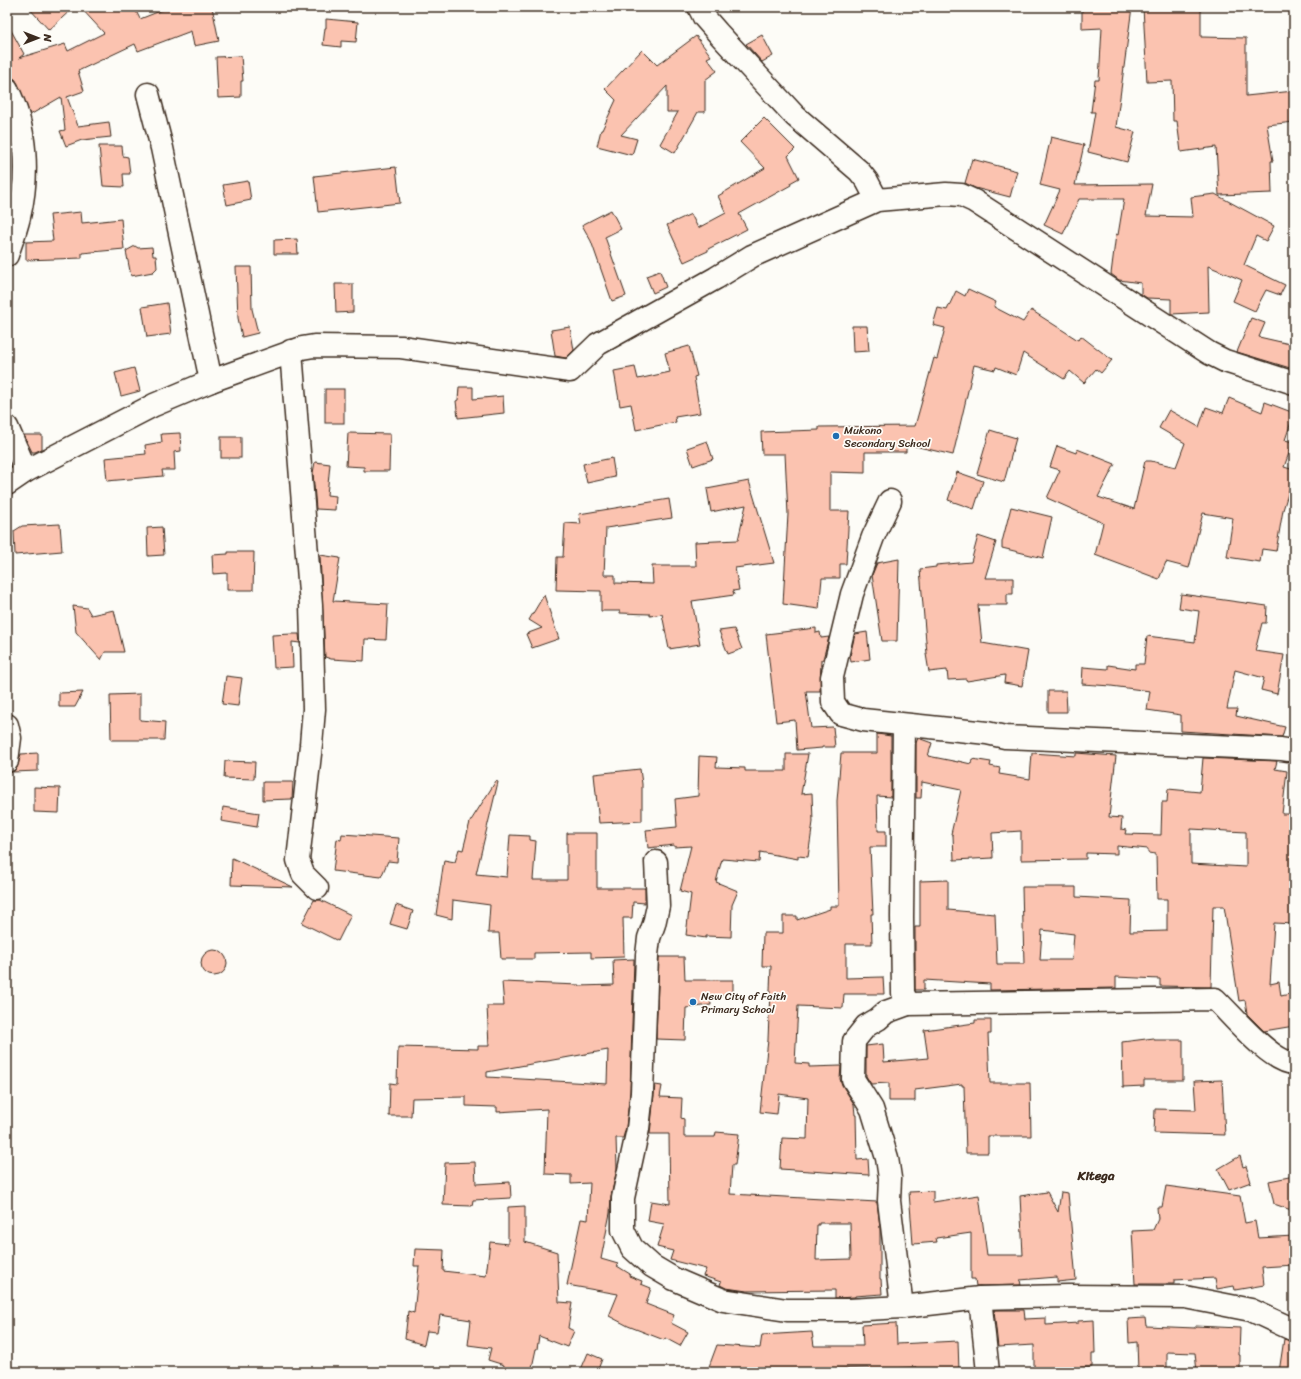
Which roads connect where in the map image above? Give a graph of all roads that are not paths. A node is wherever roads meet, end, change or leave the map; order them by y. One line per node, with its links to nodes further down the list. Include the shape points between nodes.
1 (699, 7): 4 (street, via 718,33 795,116 859,171)
2 (7, 89): 5 (street, via 15,104 24,139 24,185 19,218)
3 (148, 94): 7 (street, via 162,148)
4 (878, 200): 6 (street, via 752,256 598,344 570,371 401,346 314,346); 8 (street, via 946,194 968,198 1209,353 1225,361)
5 (7, 255)
6 (291, 352): 7 (street); 18 (street, via 311,605 314,709 298,860 303,874)
7 (211, 381): 10 (street, via 154,405)
8 (1294, 383)
9 (7, 427): 10 (street)
10 (26, 471): 11 (street)
11 (7, 484)
12 (890, 501): 14 (street, via 873,537 852,594 832,677 833,702 841,714 863,720)
13 (7, 725): 16 (street, via 10,738)
14 (904, 725): 15 (street, via 1017,738); 19 (street, via 903,993)
15 (1294, 751)
16 (7, 761)
17 (656, 862): 22 (street, via 658,906 647,955 644,1068 638,1129 623,1198 623,1230 632,1248 652,1266 674,1279 723,1300 787,1310)
18 (317, 888)
19 (908, 1004): 20 (street, via 1215,999 1271,1054); 22 (street, via 886,1012 866,1026 854,1041 853,1079 872,1109 887,1158)
20 (1294, 1064)
21 (980, 1298): 22 (street); 23 (street, via 1186,1297 1251,1310); 24 (street)
22 (902, 1307)
23 (1294, 1330)
24 (988, 1372)

